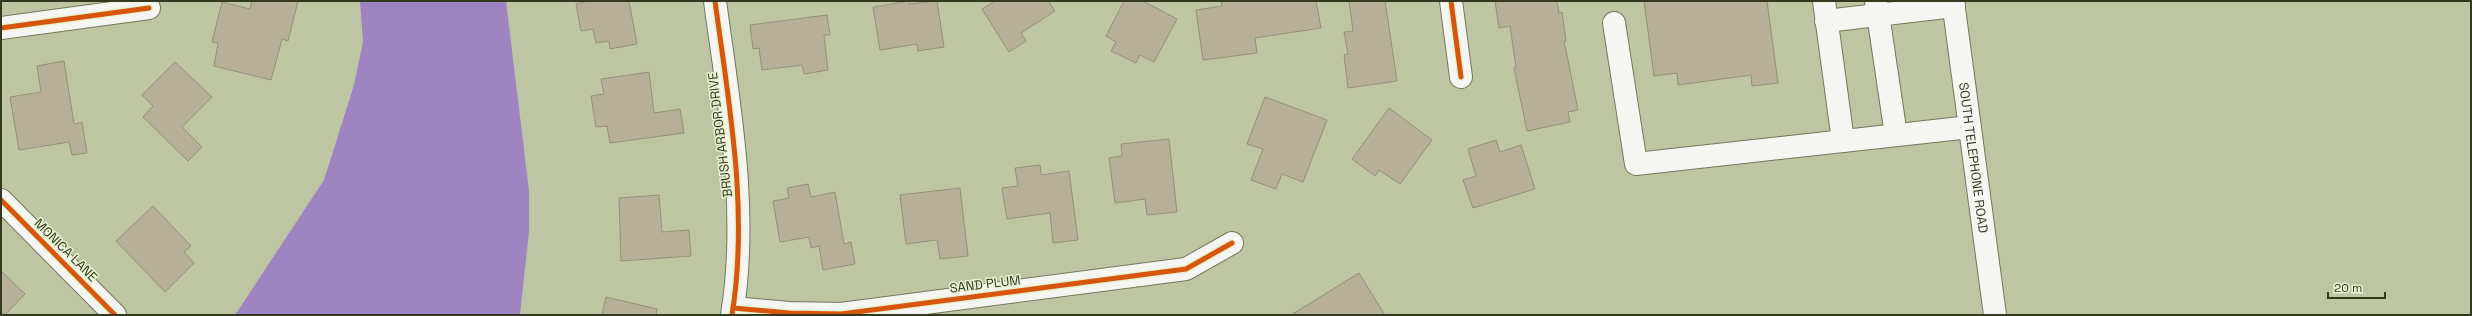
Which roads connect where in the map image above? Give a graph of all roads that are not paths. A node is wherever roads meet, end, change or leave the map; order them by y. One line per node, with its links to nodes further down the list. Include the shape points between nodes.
1 (715, 1): 15 (street, BRUSH ARBOR DRIVE, via 737,165 738,243)
2 (1451, 1): 9 (street)
3 (1954, 4): 5 (street); 10 (street, SOUTH TELEPHONE ROAD)
4 (149, 8): 8 (street)
5 (1877, 8): 6 (street); 11 (street)
6 (1825, 11): 12 (street)
7 (1614, 23): 12 (street, via 1634,164)
8 (1, 28)
9 (1461, 77)
10 (1970, 127): 11 (street); 17 (street, SOUTH TELEPHONE ROAD)
11 (1896, 135): 12 (street)
12 (1843, 141)
13 (1, 200): 16 (street, MONICA LANE)
14 (1232, 243): 15 (street, SAND PLUM, via 1186,269 849,313)
15 (733, 311)
16 (114, 315)
17 (1995, 315)

